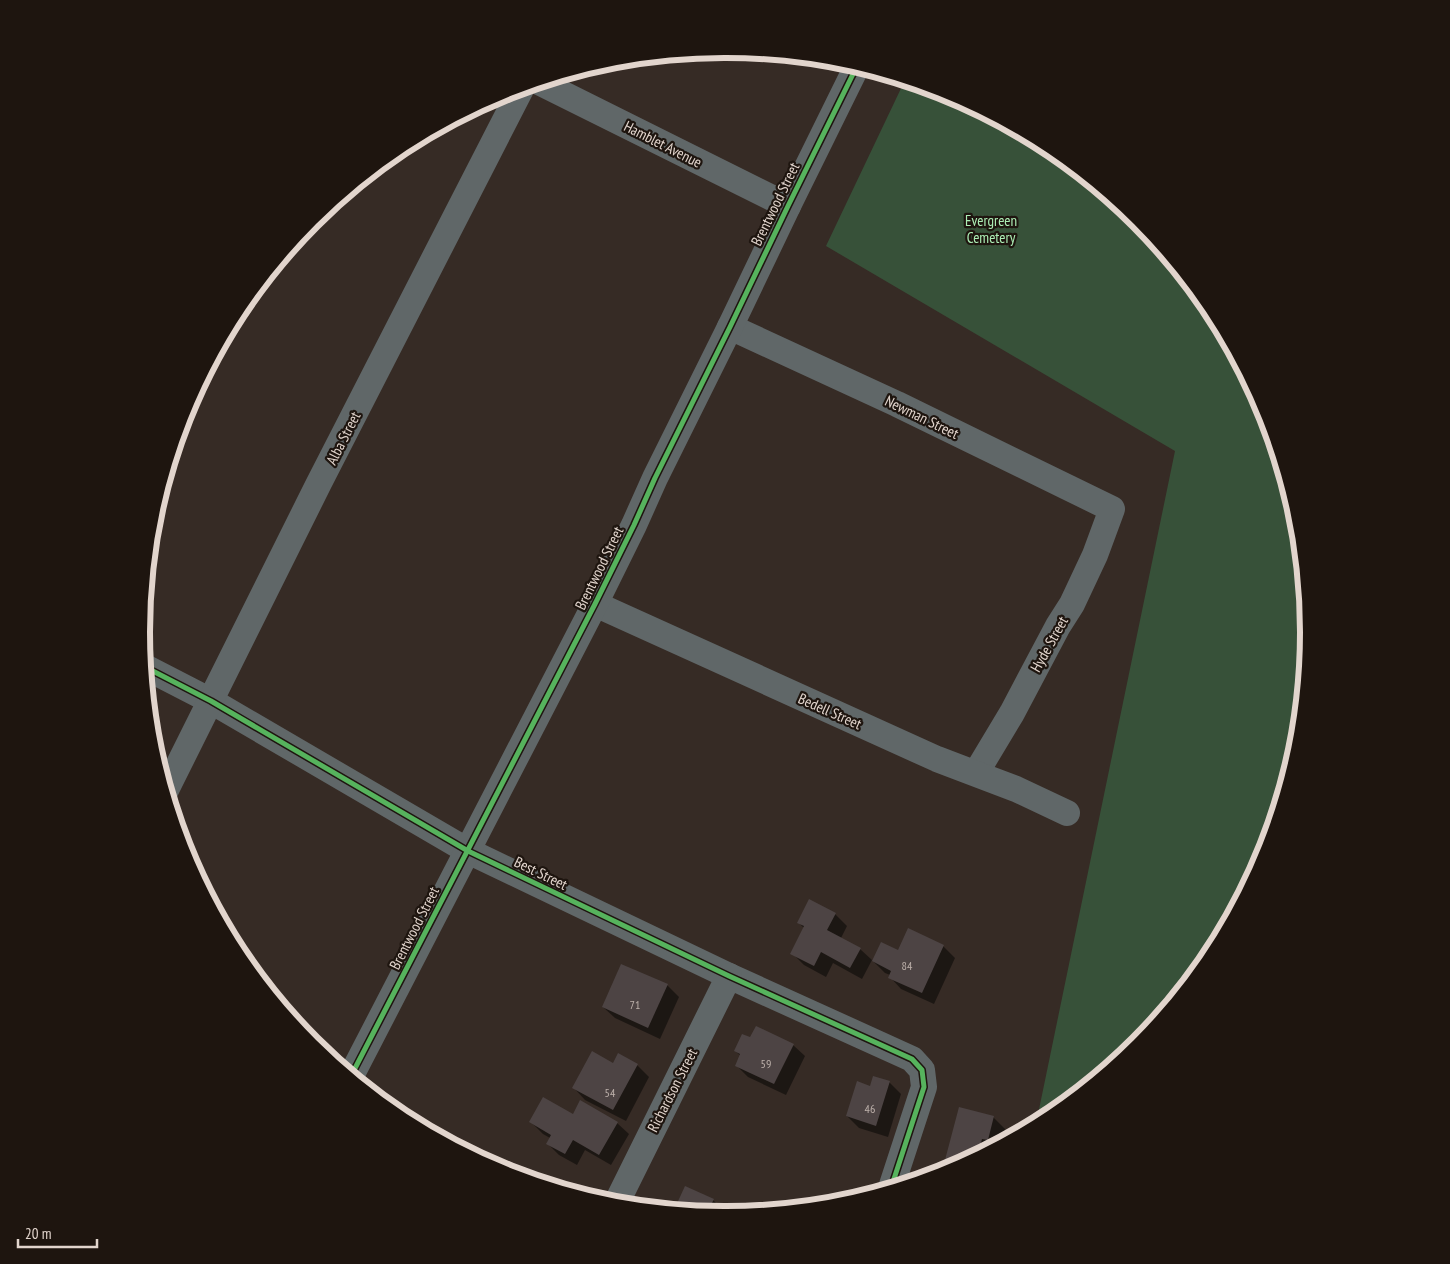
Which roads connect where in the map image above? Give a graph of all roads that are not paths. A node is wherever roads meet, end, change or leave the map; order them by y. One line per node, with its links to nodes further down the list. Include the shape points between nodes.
1 (854, 73): 4 (street, Brentwood Street)
2 (546, 86): 4 (street, Hamblet Avenue)
3 (517, 96): 9 (street, Alba Street)
4 (788, 206): 5 (street, Brentwood Street)
5 (730, 327): 6 (street, Newman Street); 7 (street, Brentwood Street)
6 (1112, 509): 10 (street, Hyde Street, via 1072,604)
7 (595, 604): 10 (street, Bedell Street, via 937,759); 13 (street, Brentwood Street)
8 (152, 671): 9 (street, Best Street)
9 (211, 701): 11 (street, Alba Street); 13 (street, Best Street)
10 (976, 773): 12 (street, Bedell Street)
11 (170, 782)
12 (1067, 813)
13 (468, 851): 14 (street, Best Street); 15 (street, Brentwood Street)
14 (729, 976): 16 (street, Best Street, via 912,1059 922,1070 924,1087); 17 (street, Richardson Street)
15 (354, 1071)
16 (893, 1181)
17 (620, 1196)

